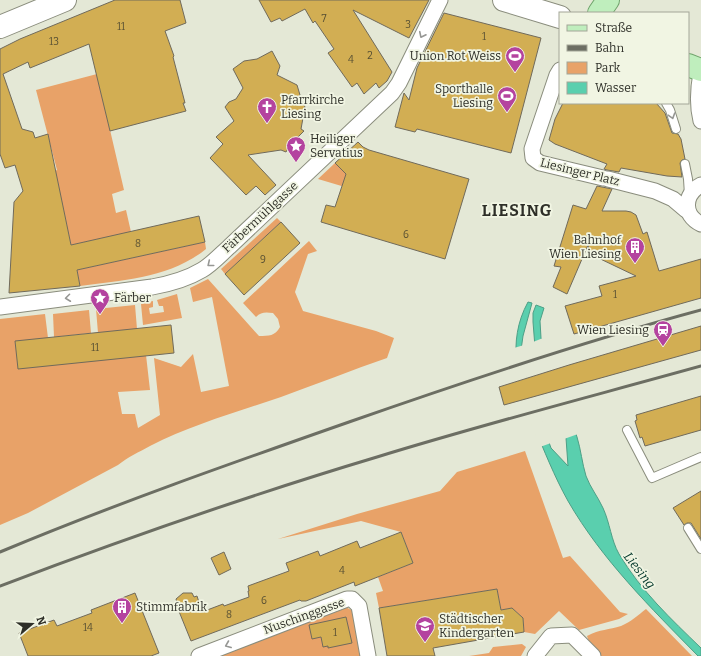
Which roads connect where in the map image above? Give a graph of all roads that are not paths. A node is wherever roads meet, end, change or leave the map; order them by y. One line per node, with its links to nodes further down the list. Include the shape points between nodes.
1 (65, 0): 7 (main road)
2 (440, 0): 18 (street, Färbermühlgasse, one-way to 18, via 392,93 203,269 166,285 152,288)
3 (504, 0): 6 (main road)
4 (608, 0): 5 (main road)
5 (600, 12)
6 (559, 17)
7 (0, 27)
8 (689, 66): 10 (main road)
9 (559, 72): 16 (street, Liesinger Platz, via 532,149 533,158 540,163 655,191)
10 (701, 72): 12 (street, via 698,110)
11 (667, 104): 13 (lane, one-way to 13)
12 (701, 121)
13 (676, 129)
14 (685, 164): 16 (lane)
15 (701, 185): 16 (street, via 692,191)
16 (688, 207): 17 (street, Liesinger Platz, via 695,220)
17 (701, 224)
18 (0, 307)
19 (627, 430): 20 (lane, via 652,478)
20 (701, 457)
21 (688, 528): 22 (lane)
22 (701, 549)
23 (199, 656): 24 (street, Nuschinggasse, one-way to 23, via 359,606 347,598)
24 (368, 656)
25 (535, 656): 26 (street, via 551,636 572,636)
26 (593, 656)

